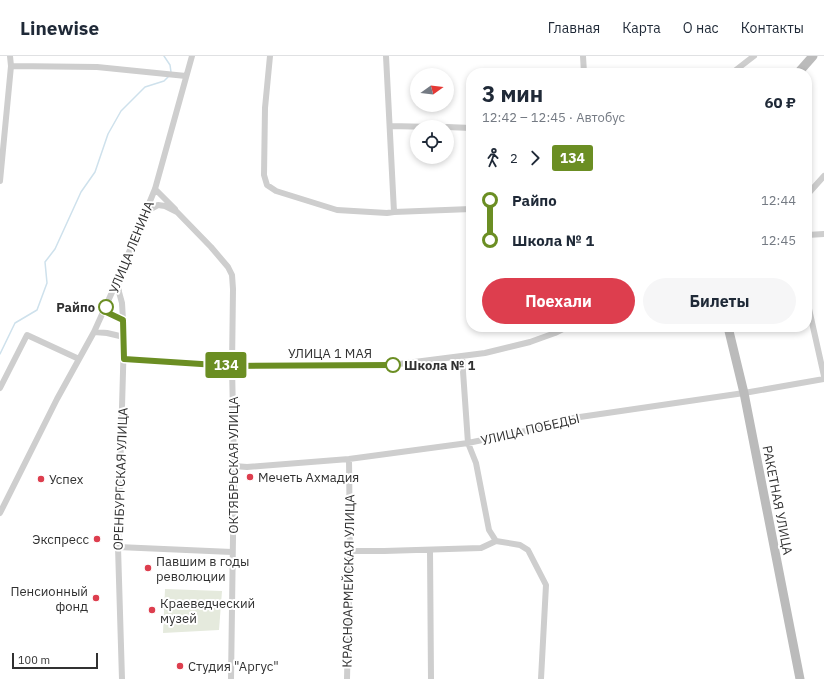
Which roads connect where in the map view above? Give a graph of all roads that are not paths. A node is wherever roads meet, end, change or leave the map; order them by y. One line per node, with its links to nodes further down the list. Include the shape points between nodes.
1 (10, 56): 8 (street)
2 (192, 56): 12 (street, УЛИЦА ЛЕНИНА)
3 (270, 56): 24 (street, via 265,108 264,175 267,185 276,191 338,210)
4 (386, 56): 13 (street)
5 (584, 56): 9 (street)
6 (754, 56): 10 (street)
7 (813, 56): 11 (main road)
8 (11, 66): 12 (street, via 97,67); 18 (street)
9 (584, 68)
10 (738, 68)
11 (802, 68)
12 (186, 76): 19 (street, УЛИЦА ЛЕНИНА)
13 (390, 126): 14 (street); 24 (street)
14 (410, 126)
15 (454, 128): 16 (street)
16 (466, 128)
17 (824, 176): 20 (street)
18 (0, 181)
19 (154, 189): 22 (street, УЛИЦА ЛЕНИНА); 23 (street)
20 (812, 189)
21 (466, 209): 24 (street)
22 (146, 212): 23 (street, ОКТЯБРЬСКАЯ УЛИЦА, via 158,205); 27 (street, УЛИЦА ЛЕНИНА)
23 (178, 212): 38 (street, ОКТЯБРЬСКАЯ УЛИЦА, via 211,246 232,275)
24 (394, 212)
25 (824, 234): 26 (street)
26 (812, 235)
27 (118, 279): 28 (street, УЛИЦА ЛЕНИНА); 29 (street, ОРЕНБУРГСКАЯ УЛИЦА)
28 (104, 311): 29 (street); 31 (street, УЛИЦА ЛЕНИНА)
29 (123, 320): 34 (street, ОРЕНБУРГСКАЯ УЛИЦА)
30 (812, 322): 39 (street)
31 (94, 332): 34 (street); 36 (street, УЛИЦА ЛЕНИНА)
32 (557, 332): 35 (street, УЛИЦА 1 МАЯ, via 524,344)
33 (729, 332): 42 (main road, РАКЕТНАЯ УЛИЦА)
34 (124, 337): 37 (street, ОРЕНБУРГСКАЯ УЛИЦА)
35 (462, 357): 38 (street, УЛИЦА 1 МАЯ, via 391,365); 43 (street)
36 (79, 359): 41 (street, via 27,335); 46 (street, УЛИЦА ЛЕНИНА)
37 (124, 359): 38 (street, УЛИЦА 1 МАЯ); 48 (street, ОРЕНБУРГСКАЯ УЛИЦА)
38 (232, 366): 45 (street, ОКТЯБРЬСКАЯ УЛИЦА)
39 (824, 376)
40 (824, 379): 42 (street, УЛИЦА ПОБЕДЫ)
41 (0, 388)
42 (744, 392): 43 (street, УЛИЦА ПОБЕДЫ, via 573,418); 57 (main road, РАКЕТНАЯ УЛИЦА)
43 (468, 443): 44 (street, УЛИЦА ПОБЕДЫ); 47 (street, via 476,463 489,530)
44 (349, 459): 45 (street, УЛИЦА ПОБЕДЫ); 50 (street, КРАСНОАРМЕЙСКАЯ УЛИЦА)
45 (234, 466): 51 (street, ОКТЯБРЬСКАЯ УЛИЦА)
46 (0, 513)
47 (496, 541): 49 (street, via 481,548); 56 (street, via 520,545 528,550 546,584)
48 (118, 547): 51 (street); 52 (street, ОРЕНБУРГСКАЯ УЛИЦА)
49 (430, 550): 50 (street); 55 (street)
50 (350, 551): 54 (street, КРАСНОАРМЕЙСКАЯ УЛИЦА)
51 (232, 552): 53 (street, ОКТЯБРЬСКАЯ УЛИЦА)
52 (122, 679)
53 (232, 679)
54 (347, 679)
55 (431, 679)
56 (541, 679)
57 (800, 679)

